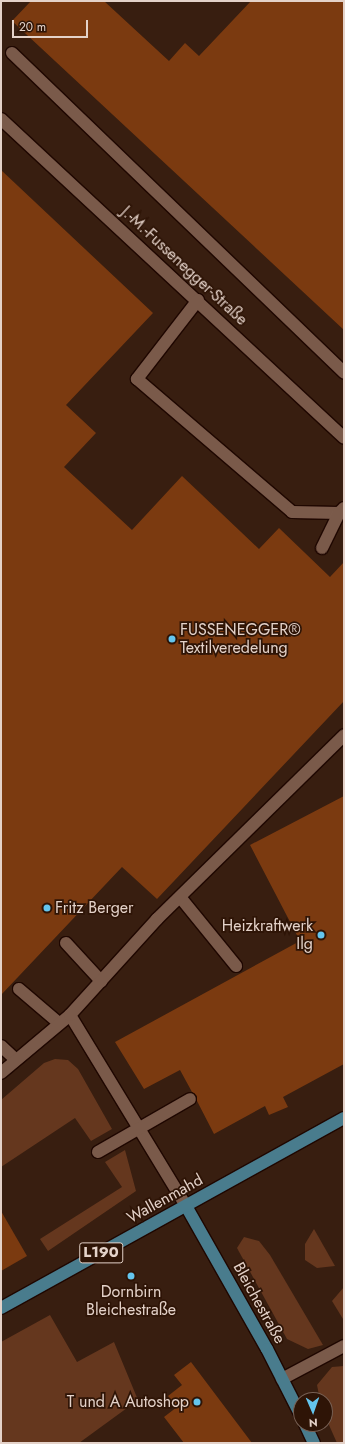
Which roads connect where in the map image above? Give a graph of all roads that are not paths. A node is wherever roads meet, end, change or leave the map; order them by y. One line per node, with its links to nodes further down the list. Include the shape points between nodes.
1 (12, 53): 4 (street)
2 (1, 119): 3 (street, J.-M.-Fussenegger-Straße)
3 (198, 300): 5 (street, J.-M.-Fussenegger-Straße); 6 (street, via 137,380 292,512)
4 (344, 373)
5 (344, 438)
6 (341, 511): 7 (street)
7 (322, 548)
8 (344, 735): 9 (street)
9 (180, 897): 11 (street); 12 (street)
10 (66, 943): 12 (street)
11 (236, 966)
12 (101, 981): 14 (street)
13 (19, 989): 15 (street)
14 (70, 1014): 15 (street); 21 (street)
15 (59, 1023): 17 (street)
16 (1, 1046): 17 (street)
17 (15, 1059): 18 (street)
18 (1, 1073)
19 (190, 1099): 21 (street)
20 (344, 1118): 23 (main road, Wallenmahd / L190)
21 (139, 1128): 22 (street); 23 (street)
22 (98, 1152)
23 (186, 1206): 24 (main road, Wallenmahd / L190); 26 (main road, Bleichestraße)
24 (1, 1308)
25 (344, 1346): 26 (street)
26 (282, 1379): 27 (main road, Bleichestraße)
27 (293, 1400)
28 (309, 1432): 29 (main road)
29 (314, 1443)

